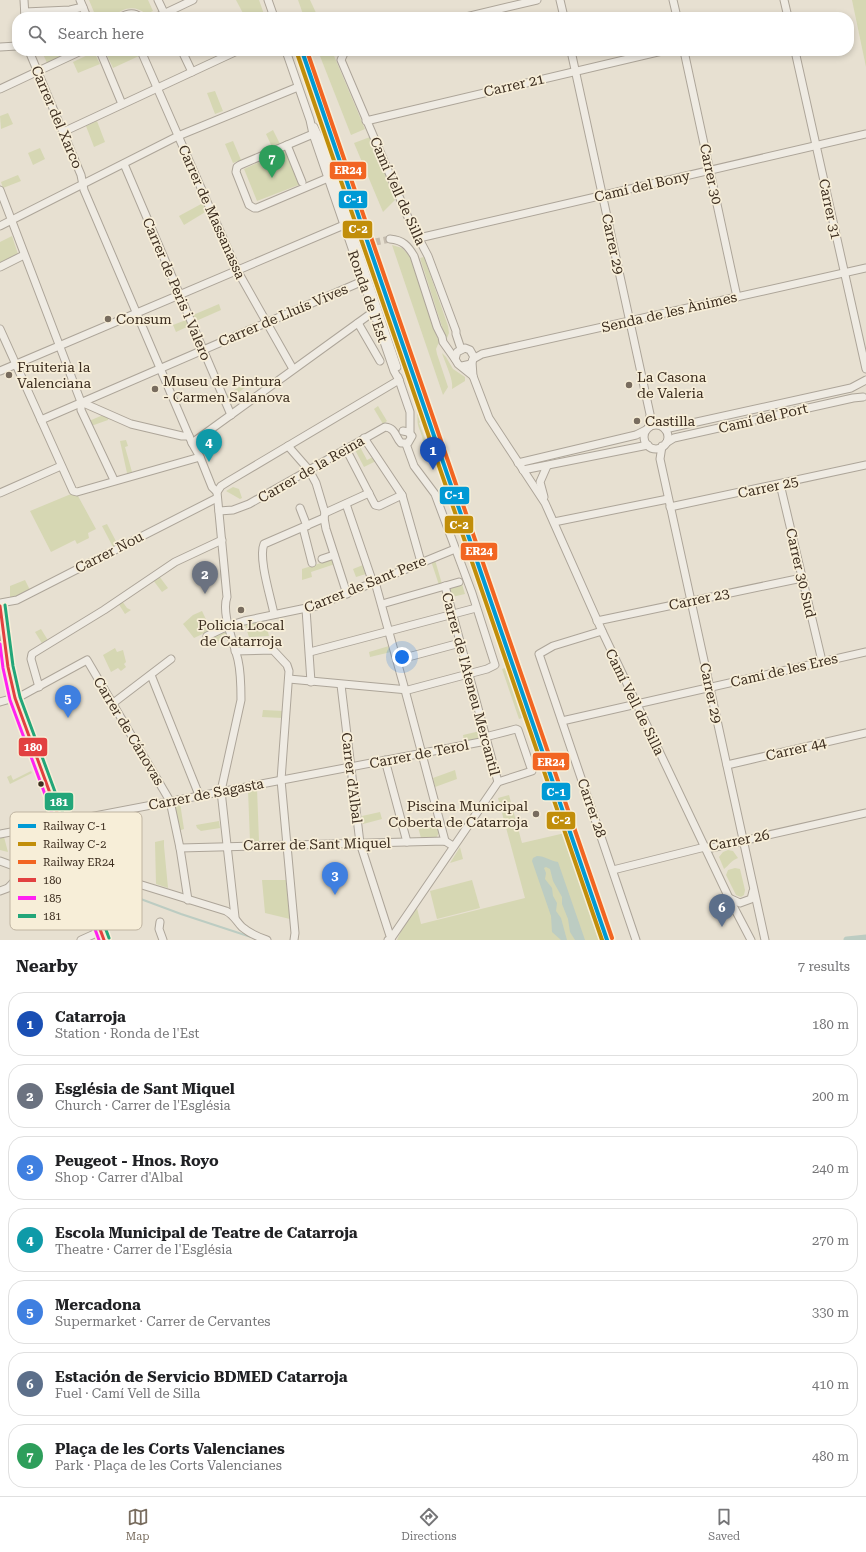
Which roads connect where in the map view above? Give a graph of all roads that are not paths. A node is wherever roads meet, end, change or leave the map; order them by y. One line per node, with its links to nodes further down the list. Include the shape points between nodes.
1 (24, 0): 12 (street)
2 (80, 0): 11 (street)
3 (158, 0): 15 (street)
4 (193, 0): 16 (street)
5 (268, 0): 17 (street)
6 (544, 0): 10 (street)
7 (560, 0): 19 (street)
8 (673, 0): 20 (street)
9 (784, 0): 21 (street)
10 (536, 1): 18 (street)
11 (83, 7): 13 (street); 14 (street)
12 (25, 12)
13 (48, 12)
14 (85, 12)
15 (164, 12)
16 (171, 12)
17 (272, 12)
18 (488, 12)
19 (563, 12)
20 (676, 12)
21 (787, 12)
22 (12, 46): 23 (street)
23 (0, 47)
24 (31, 56): 37 (street, Carrer del Xarco)
25 (71, 56): 37 (street)
26 (102, 56): 42 (street)
27 (143, 56): 40 (street, Carrer de Massanassa)
28 (184, 56): 38 (street)
29 (226, 56): 38 (street)
30 (288, 56): 39 (street, Ronda de l'Est)
31 (343, 56): 44 (street, Camí Vell de Silla, via 341,60)
32 (572, 56): 36 (street, Carrer 29)
33 (640, 56): 36 (street, Carrer 21)
34 (685, 56): 52 (street, Carrer 30)
35 (796, 56): 50 (street, Carrer 31)
36 (575, 71): 44 (street, Carrer 21); 57 (street, Carrer 29)
37 (37, 72): 41 (street); 45 (street, Carrer del Xarco)
38 (192, 72): 40 (street)
39 (298, 87): 43 (street, Ronda de l'Est); 48 (street)
40 (157, 88): 42 (street); 48 (street, Carrer de Massanassa)
41 (0, 89)
42 (122, 104): 45 (street)
43 (310, 120): 46 (street, Ronda de l'Est); 61 (street, Ronda de l'Est, via 322,144)
44 (366, 121): 62 (street, Camí Vell de Silla)
45 (63, 132): 55 (street, Carrer del Xarco)
46 (313, 134): 49 (street); 53 (street, Ronda de l'Est)
47 (866, 134): 50 (street, Camí del Bony)
48 (178, 136): 51 (street); 68 (street, Carrer de Massanassa)
49 (287, 145): 53 (street, via 237,167 236,172 251,207 257,208); 54 (street)
50 (816, 145): 52 (street, Camí del Bony); 69 (street, Carrer 31)
51 (124, 164): 55 (street); 71 (street, Carrer de Peris i Valero)
52 (710, 170): 57 (street, Camí del Bony); 72 (street, Carrer 30)
53 (328, 178): 59 (street, Ronda de l'Est)
54 (302, 182)
55 (83, 184): 58 (street); 74 (street, Carrer del Xarco)
56 (0, 190): 58 (street)
57 (603, 195): 62 (street, Camí del Bony); 75 (street, Carrer 29)
58 (12, 221): 60 (street); 64 (street)
59 (344, 225): 68 (street); 70 (street, Ronda de l'Est)
60 (0, 226)
61 (353, 235): 65 (street, Ronda de l'Est); 65 (street, via 364,246)
62 (418, 238): 82 (street, Camí Vell de Silla, via 428,256)
63 (390, 239): 79 (street, via 402,242 409,247 414,256)
64 (24, 255): 66 (street); 80 (street)
65 (362, 261): 93 (street, Ronda de l'Est, via 390,343)
66 (0, 267)
67 (866, 268): 69 (street, Senda de les Ànimes)
68 (237, 270): 71 (street); 76 (street, Carrer de Massanassa)
69 (844, 273): 72 (street, Senda de les Ànimes); 90 (street, Carrer 31)
70 (363, 281): 73 (street, Ronda de l'Est); 76 (street, Carrer de Lluís Vives)
71 (180, 295): 74 (street); 81 (street, Carrer de Peris i Valero)
72 (737, 297): 75 (street, Senda de les Ànimes)
73 (373, 312): 77 (street); 93 (street, Ronda de l'Est)
74 (136, 314): 80 (street); 88 (street, Carrer del Xarco)
75 (630, 321): 85 (street, Senda de les Ànimes, via 482,354); 98 (street, Carrer 29)
76 (266, 322): 81 (street, Carrer de Lluís Vives); 89 (street, Carrer de Massanassa)
77 (358, 323): 84 (street); 89 (street)
78 (0, 329): 86 (street)
79 (442, 337): 82 (street, via 451,346); 83 (street, via 442,342)
80 (59, 346): 86 (street); 96 (street)
81 (204, 349): 88 (street, Carrer de Lluís Vives); 99 (street, Carrer de Peris i Valero)
82 (462, 349): 83 (street, via 456,354); 85 (street, via 473,354)
83 (455, 359): 87 (street)
84 (380, 361)
85 (473, 361): 87 (street, via 468,366); 92 (street, Camí Vell de Silla)
86 (16, 364): 91 (street); 100 (street)
87 (462, 366): 92 (street, Camí Vell de Silla)
88 (159, 368): 96 (street, Carrer de Lluís Vives); 106 (street, Carrer del Xarco)
89 (293, 369): 99 (street)
90 (866, 369): 94 (street, Carrer 31)
91 (0, 371)
92 (473, 376): 116 (street, Camí Vell de Silla, via 489,418)
93 (399, 380): 97 (street, Ronda de l'Est); 113 (street, Carrer Nou)
94 (864, 381): 95 (street, Carrer 31, via 859,390); 103 (street, Camí del Port, via 851,388)
95 (864, 398): 112 (street, Camí del Port, via 853,398 674,438)
96 (81, 402): 100 (street, Carrer de Lluís Vives); 106 (street, via 141,427); 122 (street, via 81,410)
97 (410, 412): 104 (street); 105 (street, Ronda de l'Est)
98 (650, 414): 101 (street, Carrer 29); 102 (street, Carrer 29)
99 (231, 415): 109 (street)
100 (40, 420): 118 (street)
101 (658, 425): 102 (street); 103 (street)
102 (648, 428): 111 (street, via 644,436); 116 (street, via 636,435)
103 (665, 429): 112 (street, via 668,436)
104 (403, 431): 105 (street); 107 (street)
105 (410, 434): 110 (street, via 412,439)
106 (189, 436): 109 (street, Carrer del Xarco)
107 (398, 436): 108 (street, Carrer de la Reina, via 391,428 385,427); 110 (street, via 400,444)
108 (364, 438): 114 (street, Carrer de la Reina); 127 (street)
109 (192, 443): 115 (street, Carrer del Xarco)
110 (406, 444): 138 (street, via 414,466 434,494)
111 (648, 445): 112 (street, via 655,448); 119 (street)
112 (664, 445): 128 (street, Carrer 29, via 660,459)
113 (288, 446): 120 (street); 126 (street, Carrer Nou, via 221,486)
114 (346, 449): 120 (street, Carrer de la Reina); 125 (street)
115 (200, 457): 122 (street); 126 (street, Carrer del Xarco)
116 (518, 463): 121 (street, Camí Vell de Silla)
117 (866, 465): 123 (street, Carrer 25)
118 (61, 466): 122 (street, via 72,489 77,492); 124 (street)
119 (547, 466): 121 (street); 130 (street, Camí Vell de Silla, via 540,482)
120 (309, 470): 133 (street, Carrer de la Reina, via 249,504 233,510); 134 (street, via 318,488)
121 (523, 470): 130 (street, Camí Vell de Silla)
122 (114, 480)
123 (780, 484): 131 (street, Carrer 25); 143 (street, Carrer 30 Sud)
124 (0, 493)
125 (369, 494): 127 (street, via 377,506); 129 (street)
126 (217, 495): 133 (street); 149 (street, Carrer Nou, via 17,600)
127 (402, 495): 141 (street)
128 (668, 499): 131 (street, Carrer 29); 135 (street)
129 (346, 504): 134 (street); 144 (street)
130 (545, 504): 135 (street, Camí Vell de Silla)
131 (670, 507): 148 (street, Carrer 29)
132 (300, 508): 136 (street)
133 (219, 511): 137 (street)
134 (325, 516): 136 (street); 139 (street)
135 (554, 522): 155 (street, Camí Vell de Silla)
136 (305, 527): 142 (street); 153 (street, via 268,541 263,546 262,562)
137 (222, 540): 156 (street); 172 (street, via 175,562 32,654 31,659)
138 (455, 549): 141 (street, Carrer de Sant Pere); 151 (street)
139 (334, 555): 140 (street); 147 (street)
140 (322, 559)
141 (421, 562): 144 (street, Carrer de Sant Pere)
142 (312, 563)
143 (802, 578): 148 (street, Carrer 23); 166 (street, Carrer 30 Sud)
144 (374, 582): 147 (street, Carrer de Sant Pere); 150 (street)
145 (459, 582): 146 (street)
146 (445, 586): 150 (street); 154 (street, Carrer de l'Ateneu Mercantil)
147 (347, 594): 152 (street, Carrer de Sant Pere)
148 (691, 601): 155 (street, Carrer 23); 173 (street, Carrer 29)
149 (0, 604): 175 (street, via 8,667)
150 (382, 604): 157 (street)
151 (476, 608): 154 (street); 168 (street, via 495,663 492,668)
152 (306, 609): 153 (street, Carrer de Sant Pere); 162 (street)
153 (274, 614): 156 (street, Carrer de Sant Pere)
154 (453, 614): 157 (street); 160 (street, Carrer de l'Ateneu Mercantil)
155 (597, 621): 158 (street, Camí Vell de Silla)
156 (228, 626): 159 (street, Carrer de Sant Pere); 161 (street)
157 (389, 631): 162 (street); 165 (street)
158 (602, 631): 178 (street, Camí Vell de Silla); 179 (street, Carrer 28, via 553,646 539,654)
159 (207, 636)
160 (460, 644): 165 (street); 168 (street, Carrer de l'Ateneu Mercantil)
161 (235, 651): 169 (street, via 273,650 288,667); 188 (street, via 240,674 241,700)
162 (310, 652): 170 (street)
163 (866, 652): 166 (street, Camí de les Eres)
164 (170, 659): 167 (street)
165 (397, 660): 174 (street)
166 (822, 662): 173 (street, Camí de les Eres)
167 (151, 674): 177 (street); 189 (street)
168 (469, 674): 174 (street); 181 (street, Carrer de l'Ateneu Mercantil)
169 (289, 679): 170 (street); 186 (street)
170 (311, 682): 171 (street)
171 (341, 685): 174 (street); 185 (street, Carrer d'Albal)
172 (39, 687): 175 (street); 177 (street, Carrer de Cánovas, via 87,660)
173 (709, 687): 178 (street, Camí de les Eres); 184 (street, Carrer 29)
174 (405, 690): 182 (street)
175 (15, 698): 176 (street); 191 (street)
176 (0, 702)
177 (112, 704): 190 (street, Carrer de Cánovas)
178 (636, 704): 179 (street, Camí de les Eres); 203 (street, Camí Vell de Silla)
179 (562, 721): 207 (street, Carrer 28)
180 (866, 733): 184 (street, Carrer 44)
181 (486, 739): 182 (street, Carrer de Terol); 187 (street, Carrer de l'Ateneu Mercantil); 187 (street, Carrer de Terol, via 518,730 532,770)
182 (422, 753): 183 (street, Carrer de Terol); 196 (street)
183 (385, 760): 185 (street, Carrer de Terol); 198 (street)
184 (726, 765): 197 (street, Carrer 29)
185 (351, 766): 186 (street, Carrer de Sagasta); 199 (street, Carrer d'Albal)
186 (281, 780): 188 (street, Carrer de Sagasta); 200 (street)
187 (498, 782): 202 (street)
188 (221, 791): 189 (street, Carrer de Sagasta); 201 (street)
189 (199, 795): 190 (street, Carrer de Sagasta)
190 (170, 801): 192 (street, Carrer de Sagasta); 204 (street)
191 (56, 812)
192 (112, 812)
193 (866, 813): 197 (street, Carrer 26)
194 (10, 832): 195 (street, Carrer de Sagasta)
195 (0, 834)
196 (445, 841): 198 (street, Carrer de Sant Miquel); 202 (street)
197 (743, 841): 203 (street, Carrer 26); 209 (street, Carrer 29)
198 (407, 842): 199 (street, Carrer de Sant Miquel)
199 (360, 843): 200 (street, Carrer de Sant Miquel); 223 (street, Carrer d'Albal)
200 (288, 844): 201 (street, Carrer de Sant Miquel); 222 (street)
201 (227, 846): 204 (street, Carrer de Sant Miquel); 212 (street)
202 (453, 846): 223 (street)
203 (705, 847): 207 (street, Carrer 26); 210 (street, Camí Vell de Silla)
204 (180, 848): 211 (street)
205 (0, 861): 206 (street)
206 (10, 865)
207 (613, 870): 224 (street, Carrer 28)
208 (142, 885): 211 (street)
209 (753, 889): 210 (street, via 751,899 740,903); 227 (street, Carrer 29)
210 (729, 898): 214 (street, Camí Vell de Silla)
211 (188, 900): 212 (street, via 226,911)
212 (235, 917): 216 (street)
213 (160, 922): 220 (street, via 159,929)
214 (743, 925): 225 (street); 226 (street, Camí Vell de Silla)
215 (101, 931): 218 (street); 219 (street)
216 (248, 936): 217 (street)
217 (263, 939): 221 (street)
218 (81, 940)
219 (104, 940)
220 (163, 940)
221 (252, 940)
222 (294, 940)
223 (390, 940)
224 (636, 940)
225 (745, 940)
226 (752, 940)
227 (765, 940)

